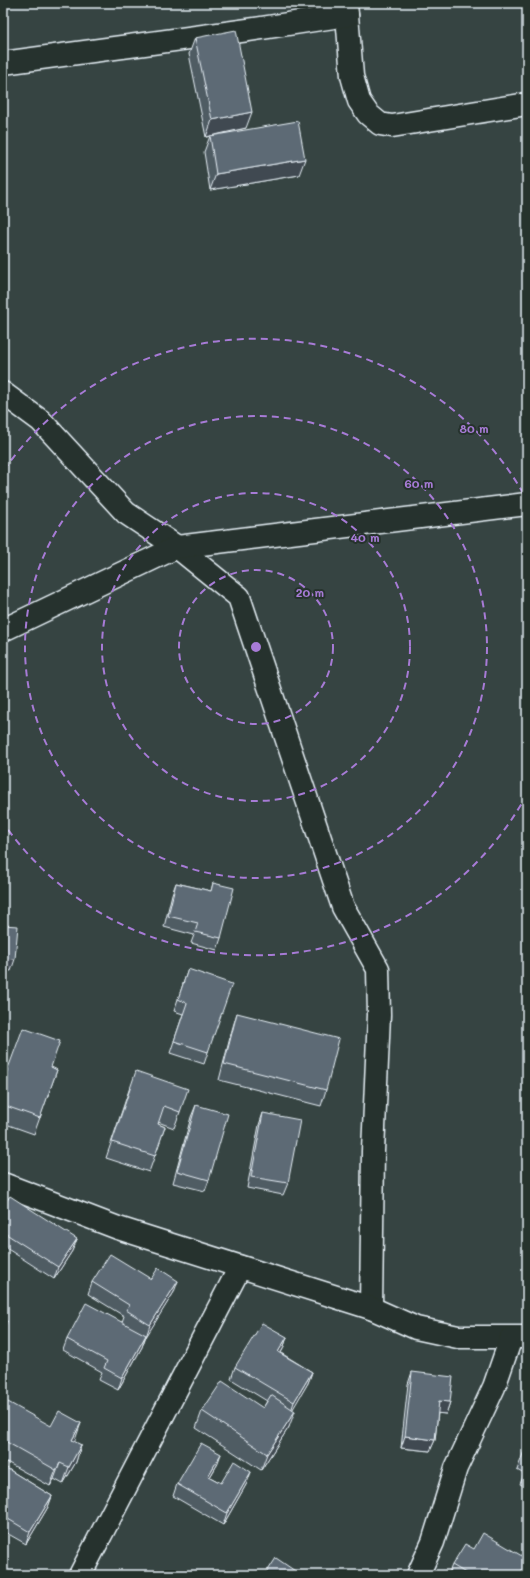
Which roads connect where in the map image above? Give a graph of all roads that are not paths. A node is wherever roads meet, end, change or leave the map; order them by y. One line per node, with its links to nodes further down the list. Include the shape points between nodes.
1 (346, 9): 2 (street, via 240,31); 3 (street, via 352,76 359,101 368,114 380,124 392,126)
2 (3, 63)
3 (527, 104)
4 (3, 392): 6 (street, via 41,421 126,513)
5 (527, 504): 6 (street)
6 (176, 547): 7 (street); 10 (street, via 239,596 343,907 378,968)
7 (3, 630)
8 (3, 1184): 9 (street, via 118,1228)
9 (240, 1267): 10 (street); 12 (street)
10 (371, 1308): 11 (street, via 416,1328 458,1337)
11 (519, 1337): 13 (street, via 456,1468 433,1542)
12 (80, 1575)
13 (418, 1575)

